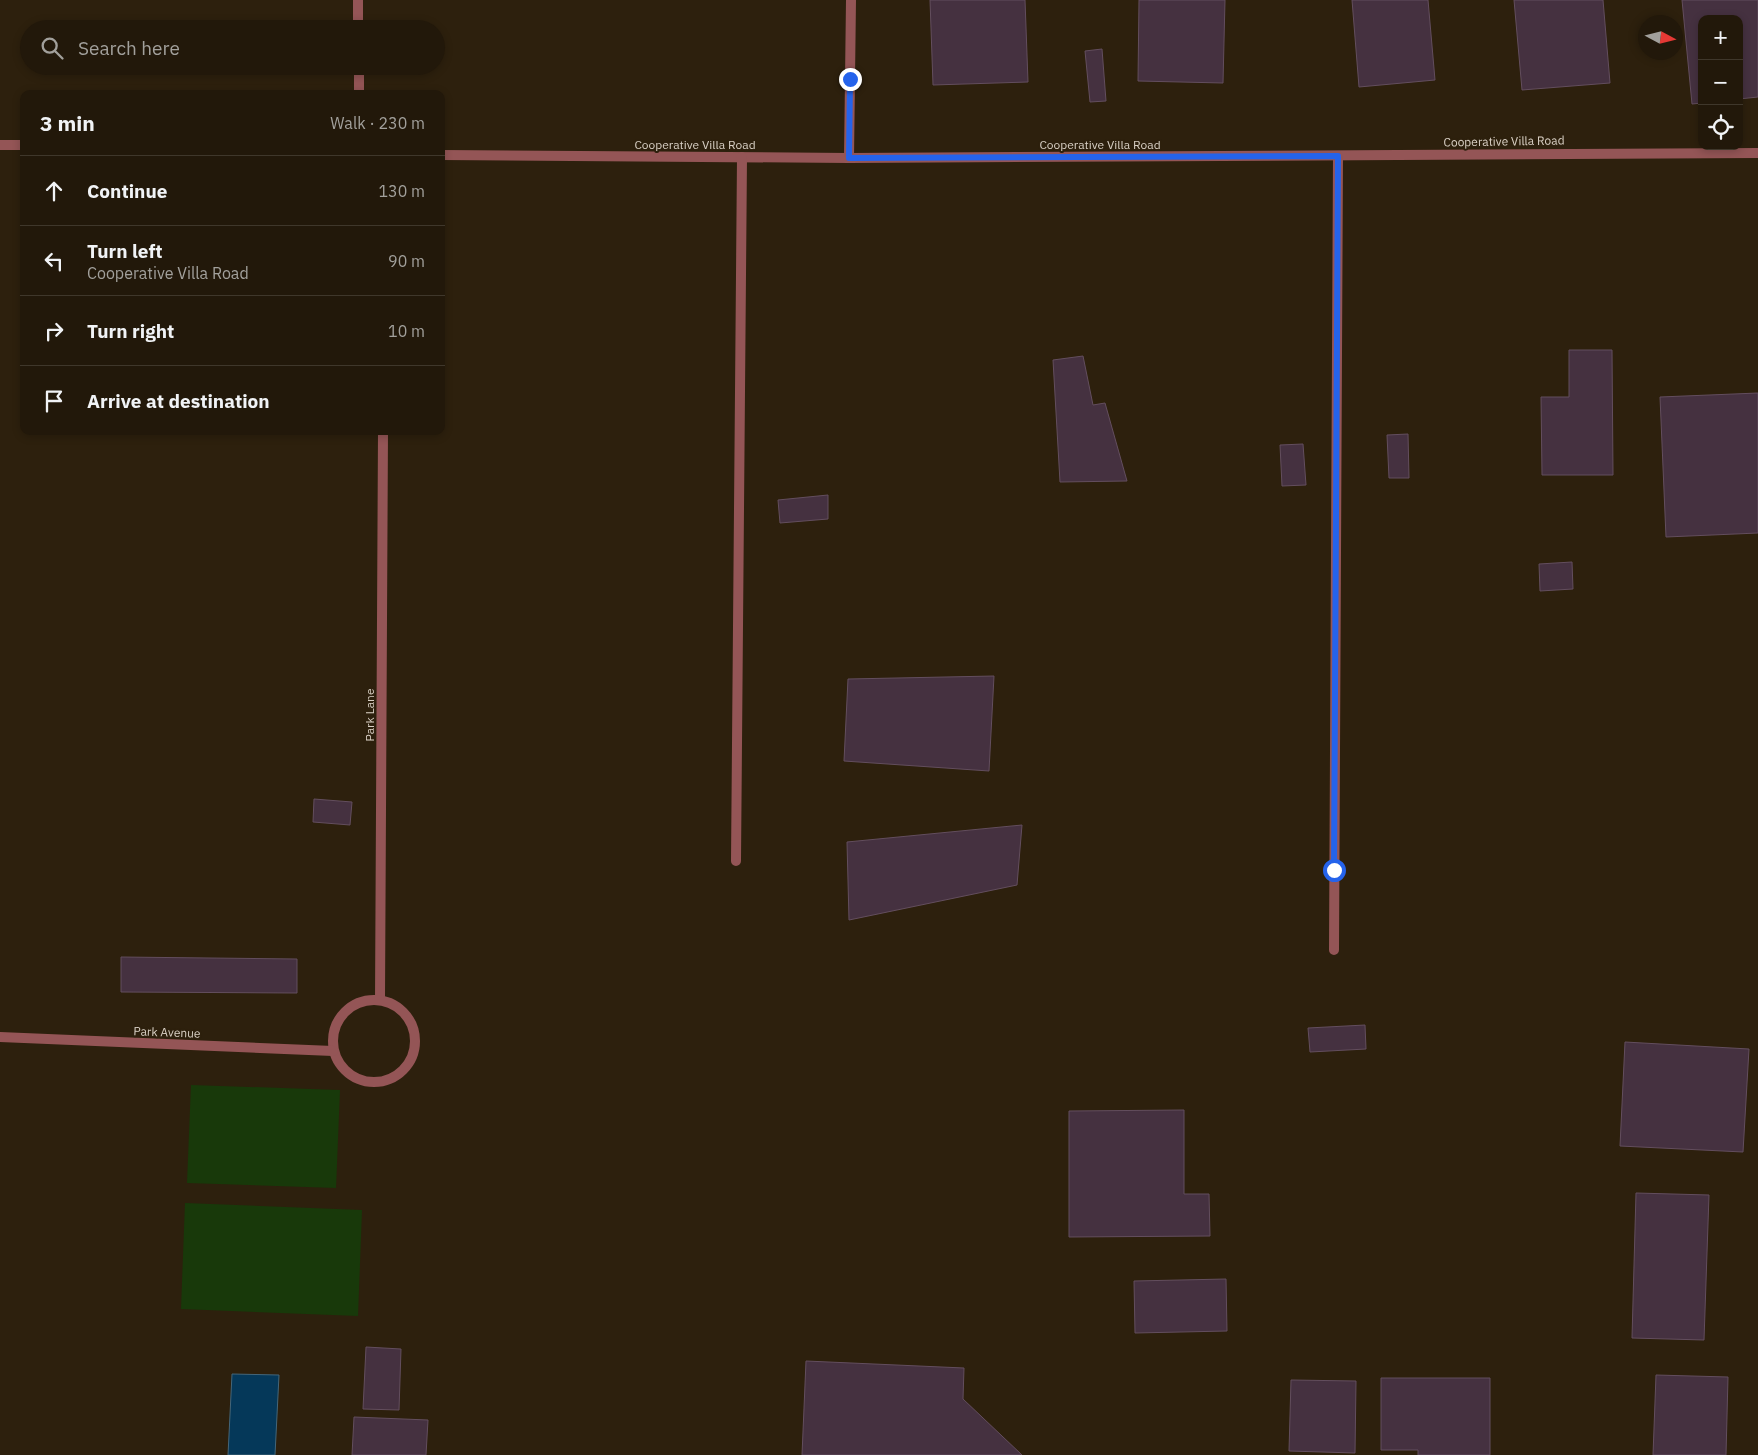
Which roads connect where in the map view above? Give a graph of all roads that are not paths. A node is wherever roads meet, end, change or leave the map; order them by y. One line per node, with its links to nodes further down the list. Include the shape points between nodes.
1 (358, 0): 3 (street)
2 (851, 0): 12 (street)
3 (358, 20)
4 (359, 75): 5 (street)
5 (359, 90)
6 (0, 144): 7 (street)
7 (20, 145)
8 (1758, 153): 10 (street, Cooperative Villa Road)
9 (445, 155): 11 (street, Cooperative Villa Road)
10 (1338, 156): 12 (street, Cooperative Villa Road); 15 (street)
11 (742, 157): 12 (street, Cooperative Villa Road); 14 (street)
12 (849, 158)
13 (382, 435): 16 (street, Park Lane)
14 (736, 861)
15 (1334, 950)
16 (380, 999): 18 (street, via 353,1004 335,1024); 18 (street, via 398,1006 411,1022 415,1041 410,1061 397,1076 378,1082 359,1080 342,1069)
17 (0, 1037): 18 (street, Park Avenue)
18 (333, 1051)

